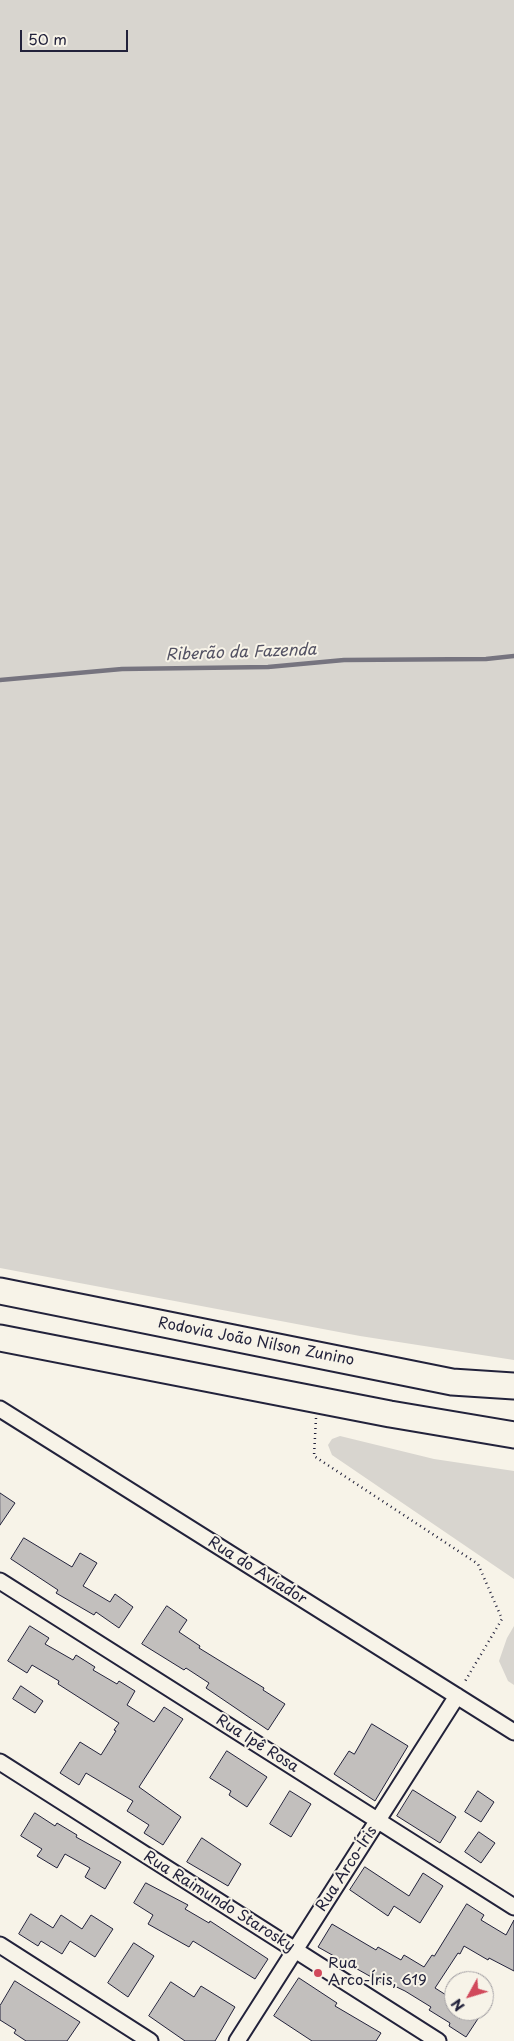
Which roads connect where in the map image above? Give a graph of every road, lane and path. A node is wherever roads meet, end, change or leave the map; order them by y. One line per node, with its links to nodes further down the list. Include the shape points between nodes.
1 (0, 1291): 3 (highway, Rodovia João Nilson Zunino, via 452,1382)
2 (0, 1338): 4 (highway)
3 (514, 1386)
4 (315, 1399): 6 (highway); 8 (path, via 314,1456 478,1564 502,1619)
5 (0, 1409): 8 (street, Rua do Aviador)
6 (514, 1435)
7 (0, 1580): 11 (street, Rua Ipê Rosa)
8 (456, 1696): 9 (street, Rua do Aviador); 11 (street, Rua Arco-Íris)
9 (514, 1732)
10 (0, 1762): 14 (street, Rua Raimundo Starosky)
11 (378, 1820): 12 (street, Rua Ipê Rosa); 14 (street, Rua Arco-Íris)
12 (514, 1907)
13 (0, 1946): 15 (street)
14 (295, 1950): 16 (street, Rua Arco-Íris); 17 (street, Rua Raimundo Starosky)
15 (150, 2041)
16 (237, 2041)
17 (438, 2041)

